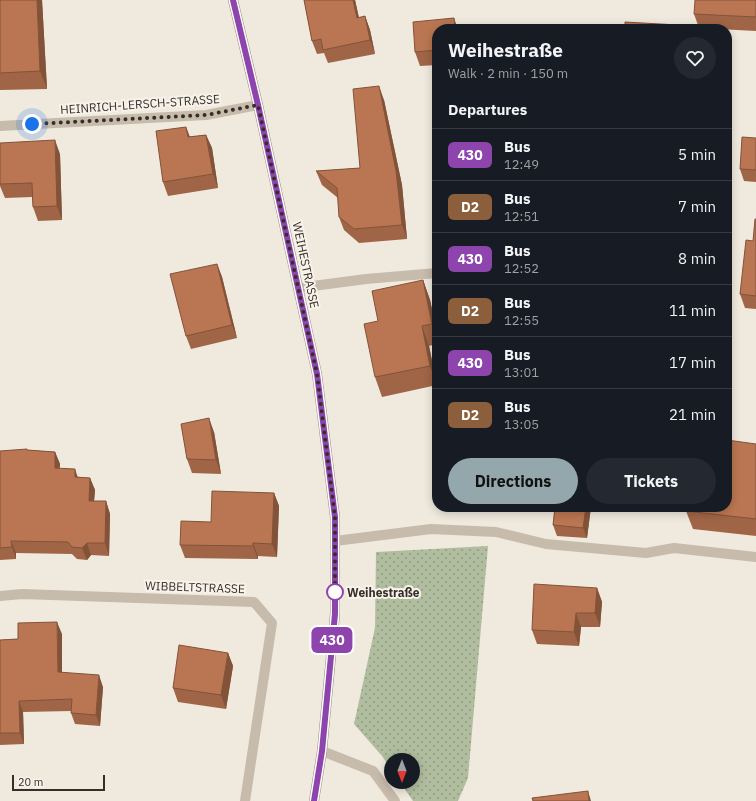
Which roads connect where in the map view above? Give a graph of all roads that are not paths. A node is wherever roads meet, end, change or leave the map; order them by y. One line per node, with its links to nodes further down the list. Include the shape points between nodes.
1 (233, 0): 2 (main road, WEIHESTRASSE)
2 (258, 105): 3 (street, HEINRICH-LERSCH-STRASSE, via 206,115); 5 (main road, WEIHESTRASSE)
3 (0, 126)
4 (432, 273): 5 (street)
5 (298, 288): 6 (main road, WEIHESTRASSE, via 317,374 335,517)
6 (335, 541): 7 (street, via 431,529 496,532 546,544 646,553 674,548); 9 (main road, WEIHESTRASSE, via 335,614)
7 (756, 557)
8 (0, 596): 10 (street, WIBBELTSTRASSE, via 22,594 254,602 272,623)
9 (322, 751): 11 (main road, WEIHESTRASSE); 12 (street, via 373,771)
10 (244, 801)
11 (314, 801)
12 (394, 801)

